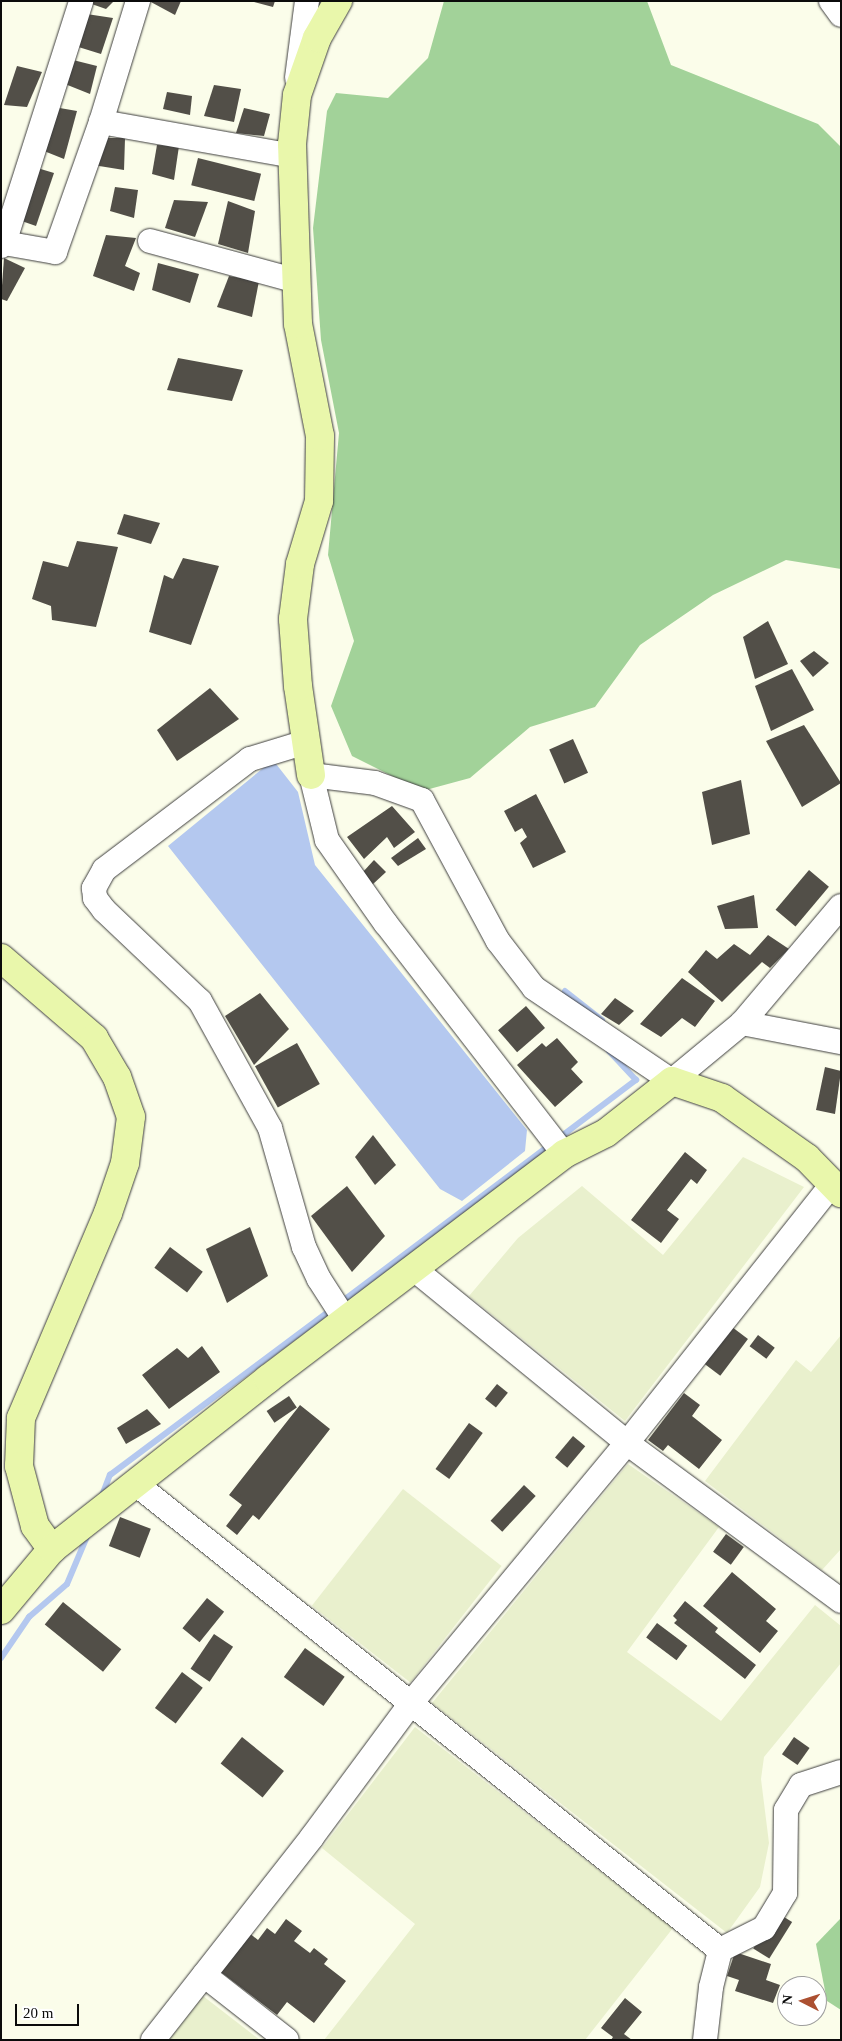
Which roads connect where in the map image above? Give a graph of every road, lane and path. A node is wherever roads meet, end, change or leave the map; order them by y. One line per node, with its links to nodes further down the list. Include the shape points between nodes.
1 (81, 1): 11 (street)
2 (138, 1): 8 (street)
3 (307, 1): 7 (street, via 296,64)
4 (338, 1): 7 (street, via 317,38)
5 (831, 1): 6 (street)
6 (841, 15)
7 (297, 95): 9 (street)
8 (101, 122): 9 (street); 11 (street, via 55,252)
9 (293, 156): 12 (street)
10 (150, 241): 12 (street)
11 (3, 244)
12 (297, 281): 13 (street, via 298,324 320,436 319,501 300,564 293,619)
13 (306, 742): 14 (street); 23 (street, via 250,759 104,870 94,888 95,898 104,910 200,1001 270,1128 304,1247 319,1279)
14 (311, 775): 19 (street, via 375,783 422,800 498,941 534,988); 20 (street, via 326,840 386,924)
15 (841, 906): 17 (street)
16 (1, 958): 26 (street, via 94,1038 117,1077 131,1117 125,1163 108,1213 21,1418 19,1466 35,1526)
17 (742, 1023): 18 (street); 19 (street)
18 (841, 1042)
19 (672, 1081): 20 (street, via 606,1133); 21 (street, via 722,1098 808,1158)
20 (564, 1154): 22 (street)
21 (837, 1188): 24 (street)
22 (414, 1269): 23 (street); 24 (street)
23 (346, 1321): 25 (street)
24 (627, 1443): 27 (street); 29 (street)
25 (136, 1484): 26 (street); 29 (street)
26 (52, 1549): 28 (street)
27 (841, 1601)
28 (1, 1610)
29 (410, 1702): 31 (street); 32 (street, via 312,1837)
30 (841, 1772): 31 (street, via 801,1785 786,1810 785,1893 764,1928)
31 (720, 1950): 35 (street, via 710,1987)
32 (204, 1975): 33 (street); 34 (street)
33 (154, 2040)
34 (287, 2040)
35 (705, 2040)

